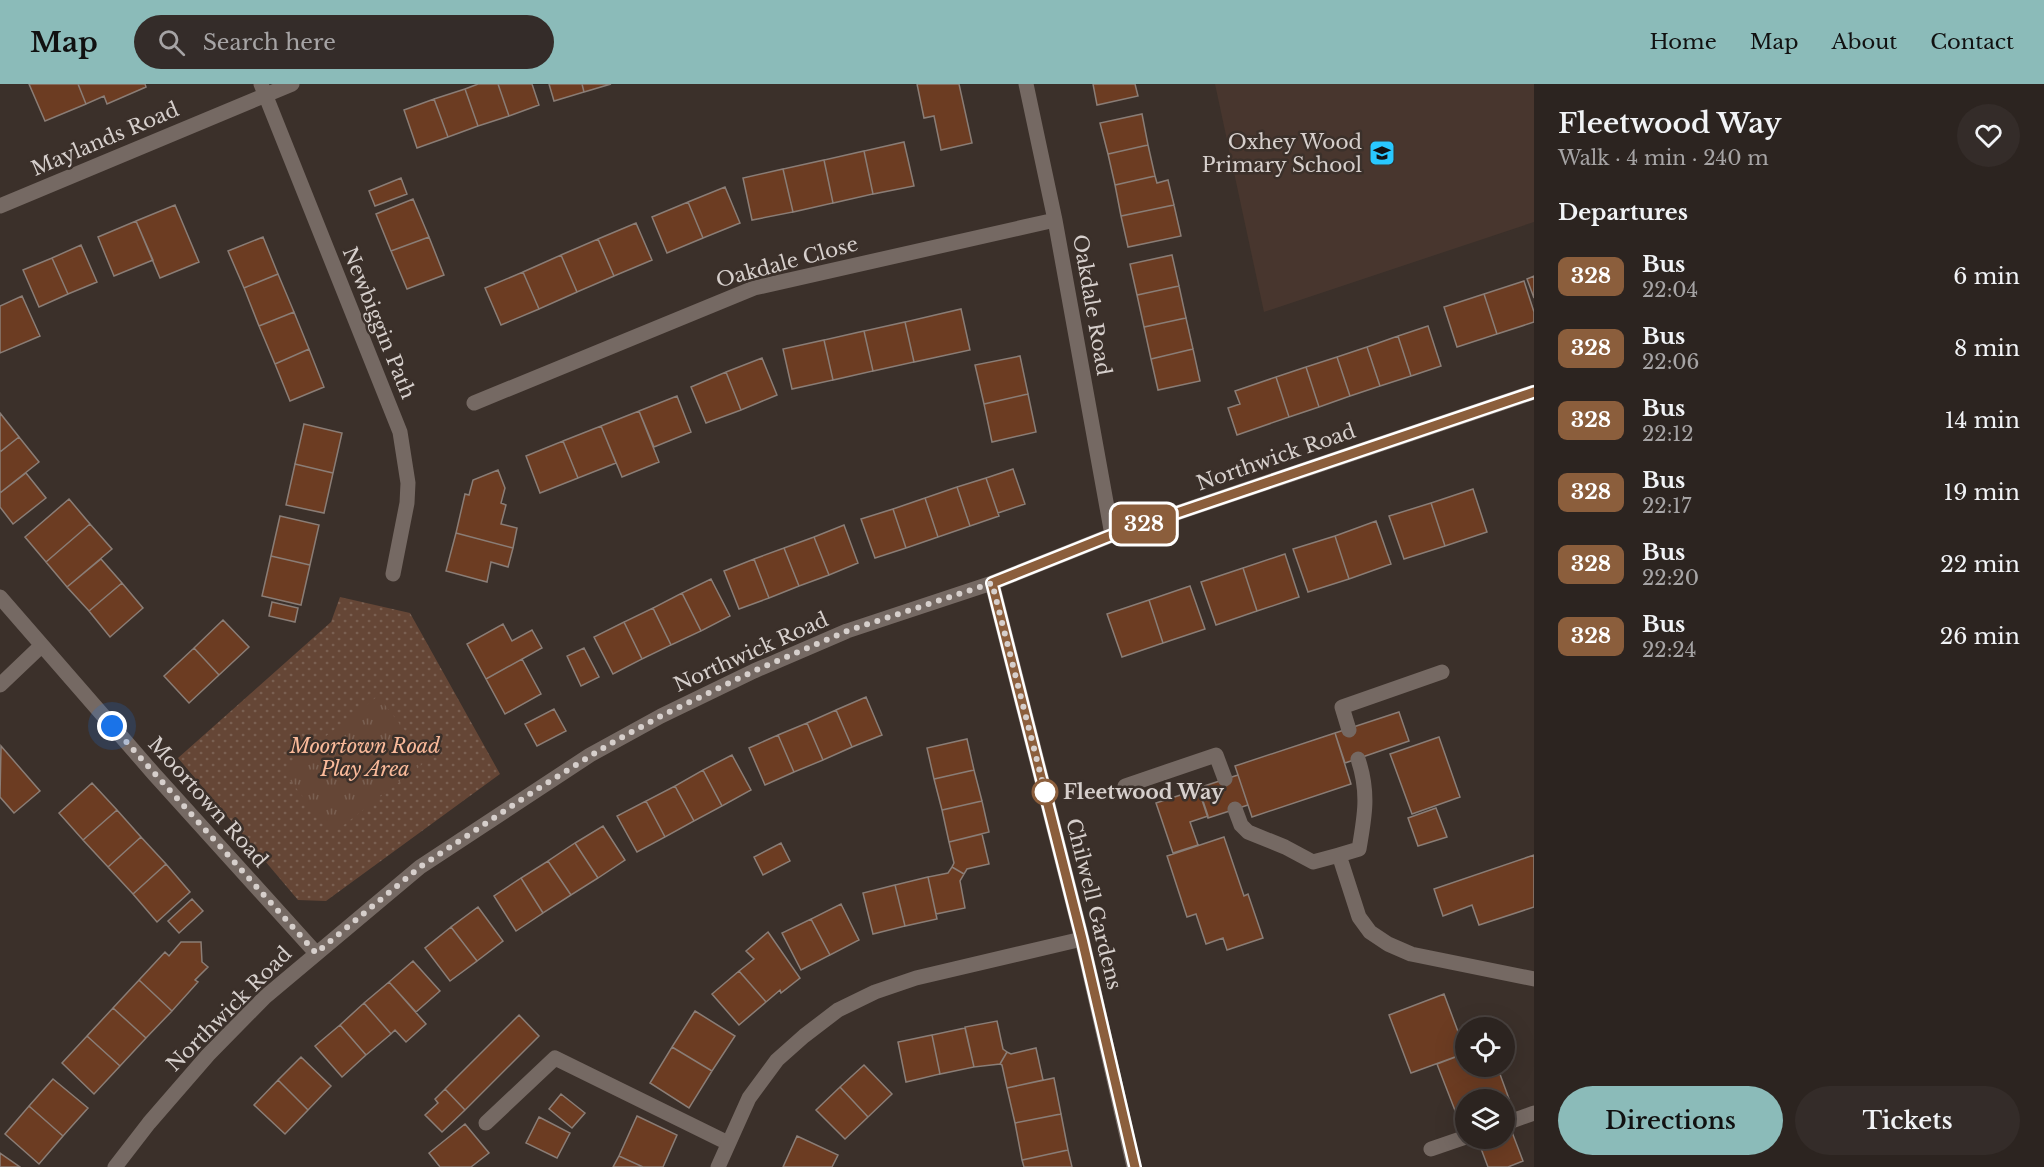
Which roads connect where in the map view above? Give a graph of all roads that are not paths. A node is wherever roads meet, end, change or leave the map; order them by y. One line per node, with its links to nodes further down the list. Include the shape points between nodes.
1 (292, 84): 3 (street, Maylands Road)
2 (1026, 84): 5 (street, Oakdale Road)
3 (262, 89): 4 (street, Maylands Road); 9 (street, Newbiggin Path, via 400,432 408,483)
4 (0, 206)
5 (1055, 220): 7 (street, Oakdale Close, via 754,288); 8 (street, Oakdale Road)
6 (1533, 394): 8 (street, Northwick Road)
7 (474, 403)
8 (1112, 535): 10 (street, Northwick Road)
9 (393, 574)
10 (992, 583): 21 (street, Chilwell Gardens); 22 (street, Northwick Road, via 837,636 712,691 600,749 420,867)
11 (0, 597): 12 (street, Moortown Road)
12 (41, 645): 14 (street); 22 (street, Moortown Road)
13 (1442, 672): 15 (street, via 1342,707)
14 (0, 685)
15 (1349, 730)
16 (1358, 759): 20 (street, via 1366,789 1359,849)
17 (1225, 779): 18 (street, via 1216,755)
18 (1125, 786)
19 (1235, 809): 20 (street, via 1248,832 1313,862)
20 (1339, 855): 23 (street, via 1359,917 1370,932 1388,944 1411,954)
21 (1082, 939): 28 (street, via 916,978 838,1010 777,1060 749,1098); 32 (street, Chilwell Gardens)
22 (316, 953): 30 (street, Northwick Road, via 265,997 208,1055)
23 (1534, 979)
24 (1534, 1113): 25 (street)
25 (1515, 1120)
26 (486, 1123): 28 (street, via 555,1058)
27 (1455, 1141): 29 (street)
28 (728, 1143): 31 (street)
29 (1431, 1149)
30 (115, 1167)
31 (718, 1167)
32 (1134, 1167)

